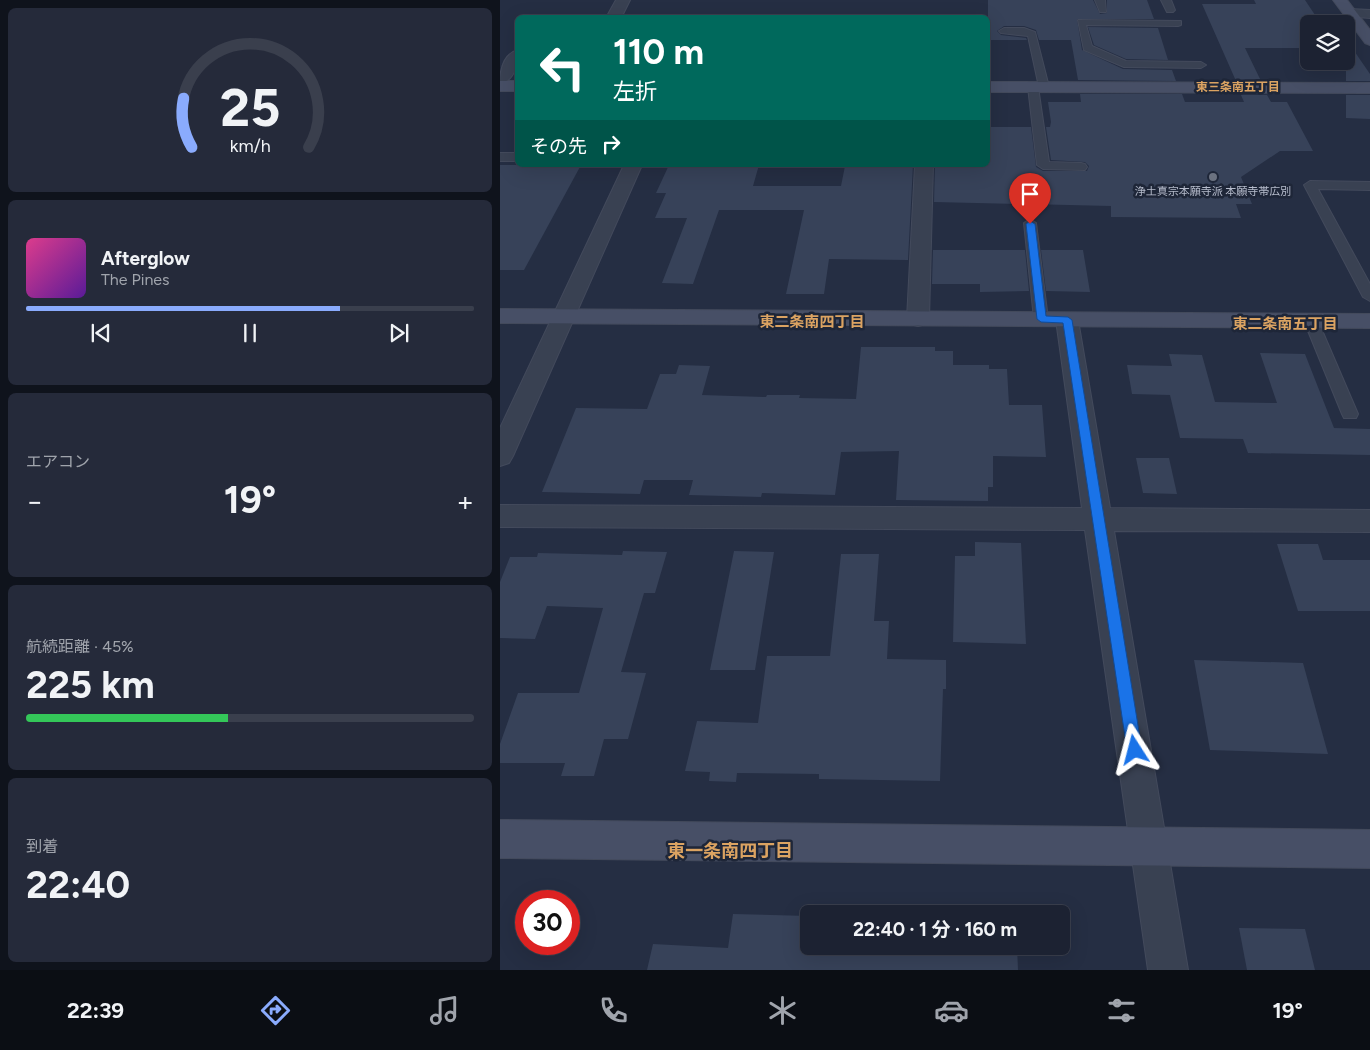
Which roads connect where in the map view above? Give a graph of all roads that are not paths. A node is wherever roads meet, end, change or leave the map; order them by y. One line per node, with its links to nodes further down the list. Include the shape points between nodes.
1 (623, 0): 9 (street)
2 (1100, 0): 5 (lane)
3 (1166, 0): 6 (lane)
4 (1340, 0): 7 (street)
5 (1103, 10)
6 (1170, 10)
7 (1350, 14): 8 (street); 12 (street)
8 (1370, 14)
9 (615, 15)
10 (1178, 23): 15 (lane, via 1081,22 1087,48)
11 (1004, 31): 20 (lane, via 1032,34)
12 (1370, 40)
13 (515, 59): 16 (street)
14 (1201, 65): 15 (lane)
15 (1159, 76): 20 (street); 21 (street)
16 (500, 78)
17 (500, 86): 18 (street)
18 (515, 86)
19 (990, 87): 20 (street)
20 (1038, 87): 26 (lane, via 1043,165)
21 (1370, 88)
22 (500, 157): 23 (lane)
23 (515, 157)
24 (632, 167): 31 (street)
25 (924, 167): 32 (street)
26 (1081, 167)
27 (1370, 186): 29 (lane, via 1310,186)
28 (1030, 224): 33 (lane)
29 (1370, 298)
30 (500, 316): 31 (street)
31 (564, 317): 32 (street); 37 (street)
32 (918, 319): 33 (street)
33 (1054, 320): 34 (street); 39 (street)
34 (1311, 321): 35 (street); 36 (lane)
35 (1370, 321)
36 (1350, 414)
37 (500, 456)
38 (500, 516): 39 (street)
39 (1100, 519): 40 (street); 42 (street)
40 (1370, 521)
41 (500, 839): 42 (street)
42 (1149, 846): 43 (street); 44 (street)
43 (1370, 849)
44 (1168, 970)

